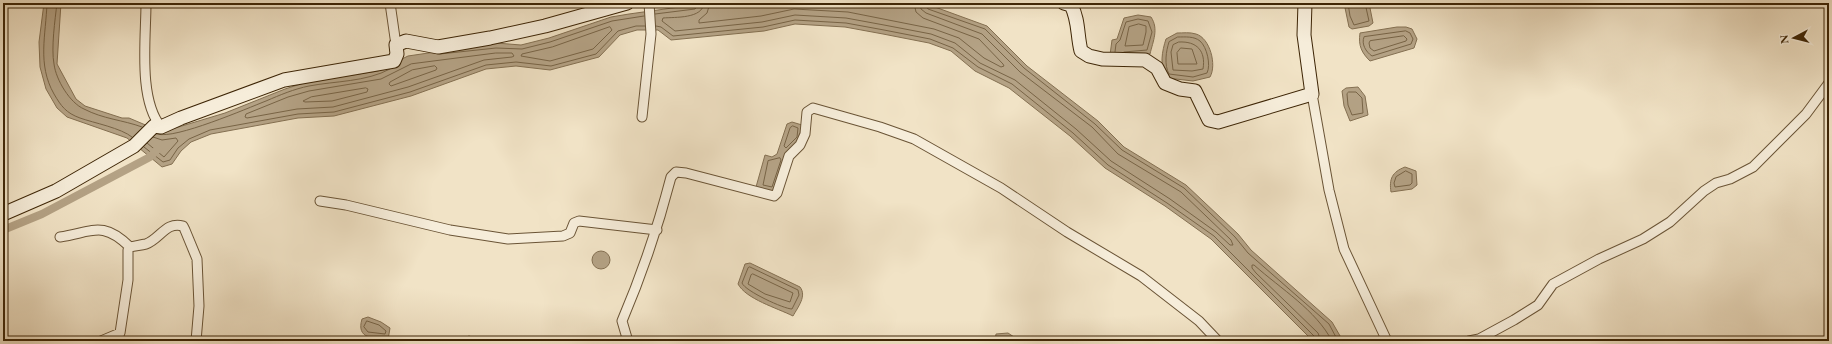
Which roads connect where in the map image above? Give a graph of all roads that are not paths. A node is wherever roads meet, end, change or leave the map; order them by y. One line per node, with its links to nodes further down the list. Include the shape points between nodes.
1 (146, 3): 11 (street, via 148,101)
2 (390, 3): 7 (street)
3 (627, 3): 7 (street, via 490,38 438,47 406,41)
4 (1064, 3): 9 (street, via 1071,5 1077,15 1081,51 1102,59 1145,60 1157,68 1165,83 1195,92 1209,120 1218,122)
5 (1305, 3): 9 (street, via 1304,35)
6 (649, 5): 10 (street, via 651,34)
7 (396, 45): 11 (street, via 397,54 394,61 284,80)
8 (1829, 83): 22 (street, via 1806,114 1753,167 1716,183 1670,222 1643,239 1553,284 1538,305 1479,339)
9 (1312, 94): 21 (street, via 1344,250)
10 (642, 117)
11 (157, 127): 13 (street, via 134,146 56,191)
12 (320, 201): 14 (street, via 450,230 508,239 563,236 570,233 574,223 579,221)
13 (3, 214)
14 (657, 230): 19 (street, via 622,321 627,338); 20 (street, via 671,178 676,172 774,196 789,156 800,145 805,134 807,112 813,108 914,139 1001,188 1067,232 1141,276 1199,321)
15 (60, 237): 16 (street, via 91,230 104,230 114,233)
16 (130, 247): 17 (street, via 120,333); 18 (street, via 147,244 172,225 183,226 197,259 199,306)
17 (101, 341)
18 (196, 341)
19 (625, 341)
20 (1218, 341)
21 (1387, 341)
22 (1469, 341)

